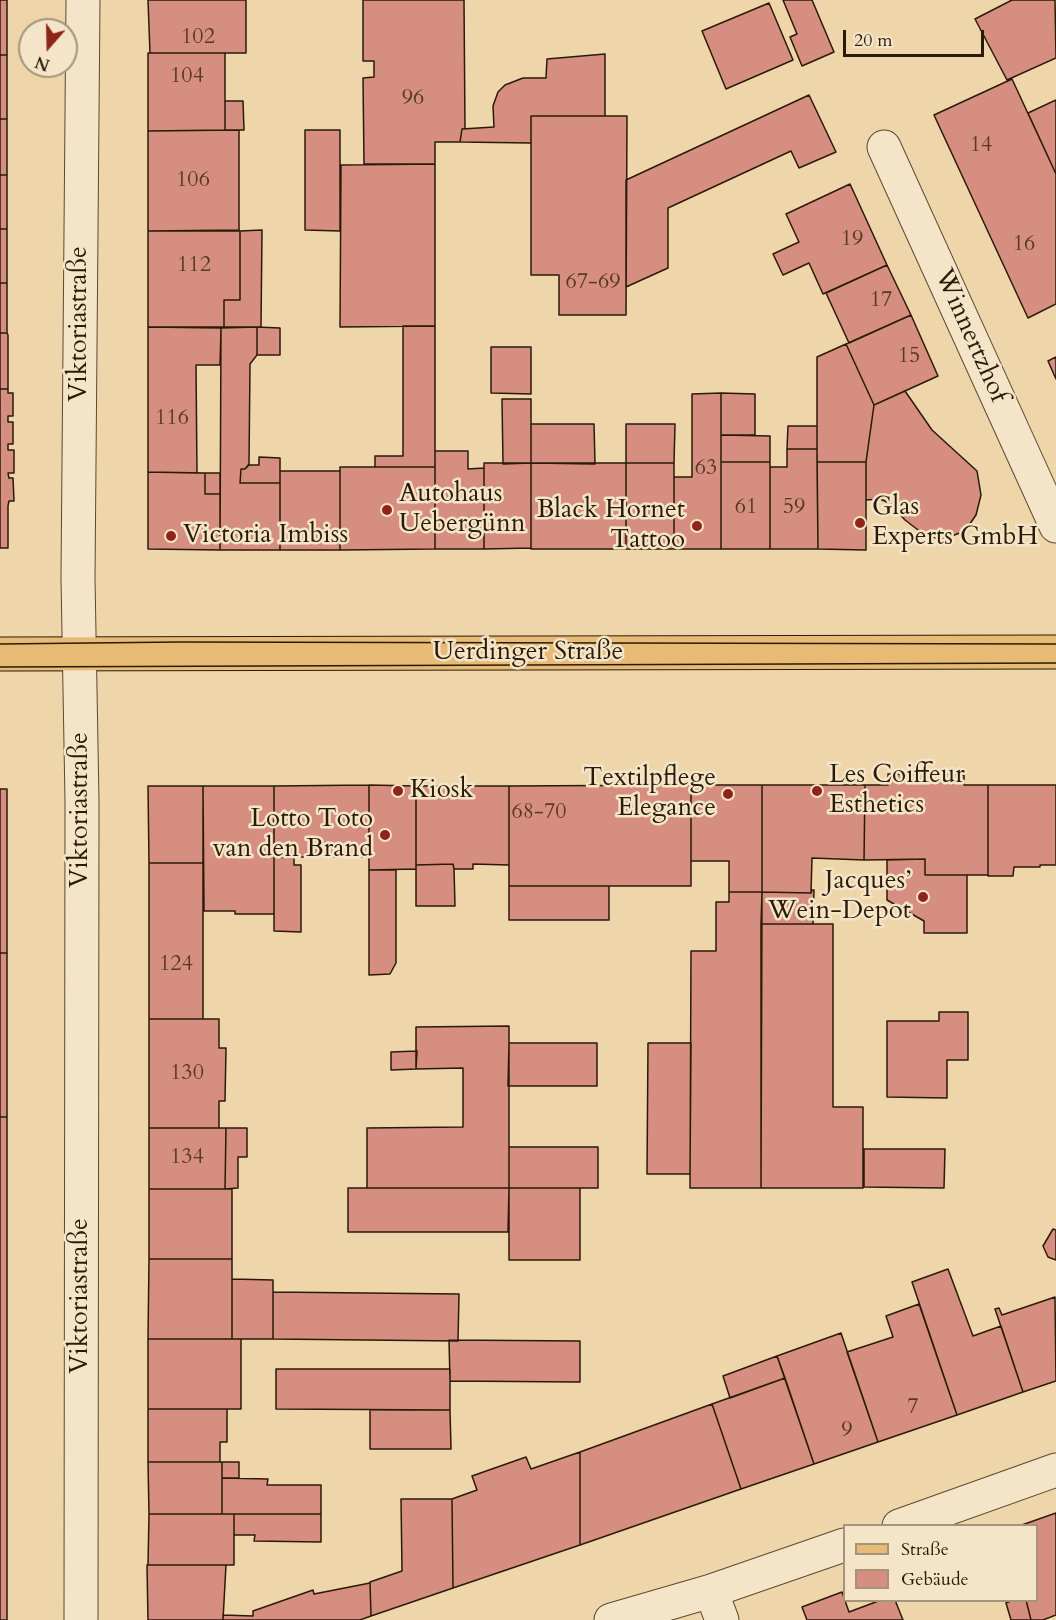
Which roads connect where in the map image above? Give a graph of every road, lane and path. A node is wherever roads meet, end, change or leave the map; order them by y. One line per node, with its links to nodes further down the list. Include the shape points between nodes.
1 (83, 0): 6 (street, Viktoriastraße)
2 (884, 147): 3 (street, Winnertzhof)
3 (1056, 526)
4 (1056, 652): 6 (main road, Uerdinger Straße)
5 (0, 654): 6 (main road, Uerdinger Straße)
6 (78, 654): 11 (street, Viktoriastraße, via 82,801)
7 (1056, 1470): 8 (street)
8 (905, 1524)
9 (843, 1545): 10 (street)
10 (717, 1606): 12 (street)
11 (81, 1620)
12 (611, 1620)

